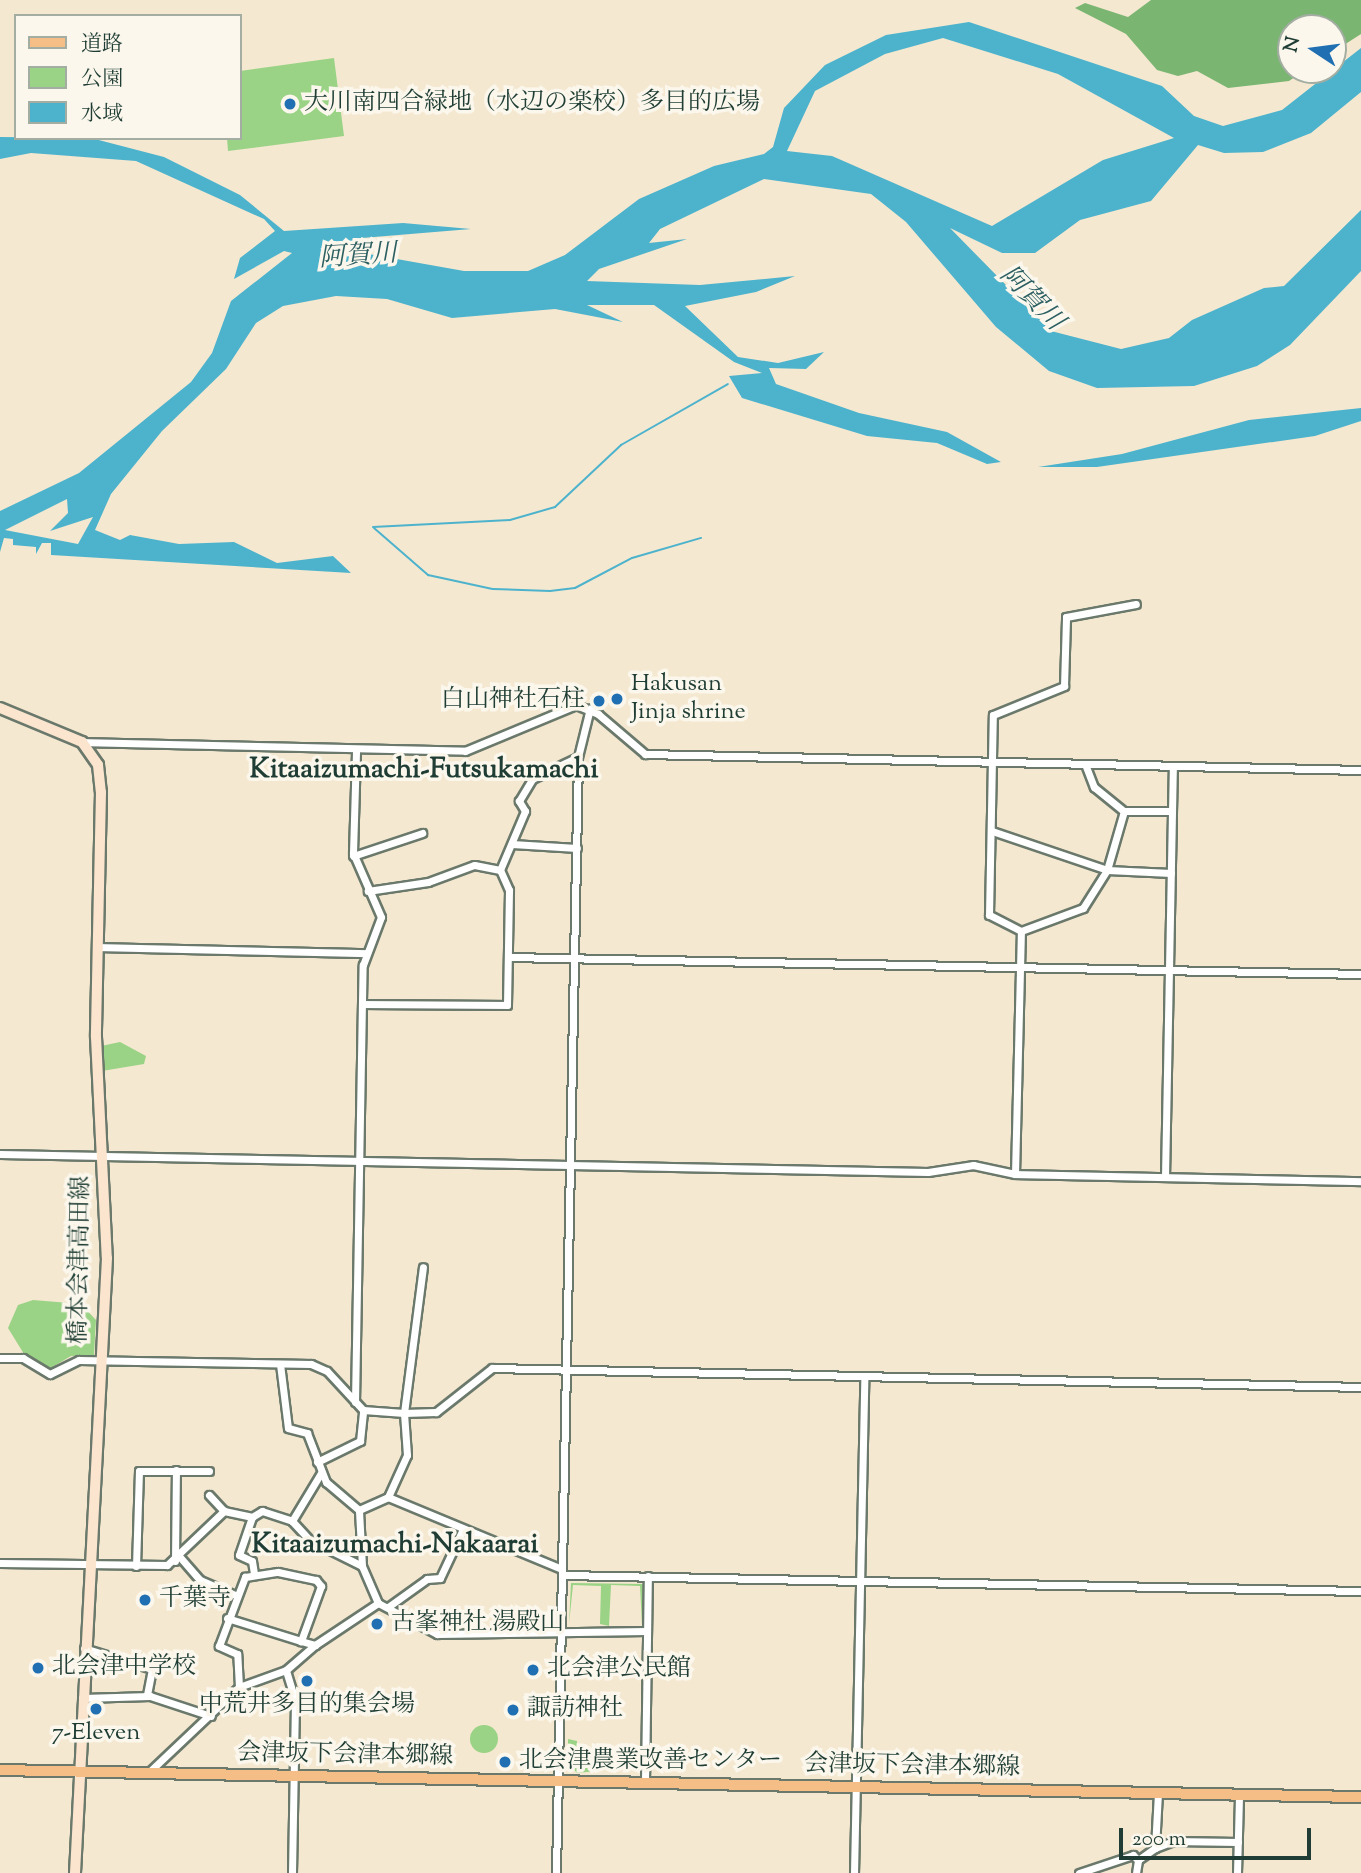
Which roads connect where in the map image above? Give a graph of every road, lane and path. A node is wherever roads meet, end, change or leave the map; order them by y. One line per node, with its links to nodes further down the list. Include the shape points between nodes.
1 (1136, 604): 7 (street, via 1066,617 1065,684 996,709)
2 (0, 708): 4 (main road)
3 (590, 708): 5 (street, via 572,706 476,750); 6 (street); 7 (street, via 645,754)
4 (82, 742): 5 (street); 23 (main road, 橋本会津高田線, via 98,765 100,784)
5 (356, 749): 17 (street)
6 (578, 757): 15 (street, via 532,779 519,801 525,811); 16 (street)
7 (992, 762): 8 (street); 13 (street)
8 (1085, 764): 9 (street); 11 (street, via 1094,787)
9 (1173, 766): 10 (street); 12 (street)
10 (1361, 770)
11 (1124, 811): 12 (street); 19 (street)
12 (1172, 811): 20 (street)
13 (992, 831): 19 (street); 22 (street, via 989,915)
14 (422, 833): 17 (street)
15 (512, 844): 16 (street); 18 (street)
16 (577, 848): 26 (street)
17 (353, 856): 21 (street)
18 (500, 870): 21 (street, via 474,865 428,882); 25 (street, via 509,890)
19 (1107, 870): 20 (street); 22 (street, via 1083,908)
20 (1171, 873): 28 (street)
21 (368, 891): 24 (street, via 381,917)
22 (1021, 931): 27 (street)
23 (99, 947): 24 (street); 32 (main road, 橋本会津高田線)
24 (366, 953): 30 (street)
25 (508, 957): 26 (street); 30 (street, via 507,1005)
26 (575, 958): 27 (street); 34 (street)
27 (1019, 968): 28 (street); 35 (street)
28 (1169, 970): 29 (street); 36 (street)
29 (1361, 974)
30 (363, 1004): 33 (street)
31 (0, 1154): 32 (street)
32 (103, 1156): 33 (street); 40 (main road, 橋本会津高田線, via 107,1258)
33 (359, 1160): 34 (street); 45 (street)
34 (572, 1165): 35 (street, via 928,1172 973,1165); 42 (street)
35 (1015, 1174): 36 (street)
36 (1165, 1177): 37 (street)
37 (1361, 1181)
38 (423, 1267): 47 (street)
39 (0, 1358): 40 (street, via 23,1358 50,1374 79,1360)
40 (100, 1361): 41 (street); 61 (main road, 橋本会津高田線)
41 (280, 1364): 45 (street, via 320,1366); 48 (street, via 285,1421 291,1431 307,1433)
42 (567, 1370): 43 (street); 47 (street, via 486,1369 436,1412); 64 (street)
43 (864, 1377): 44 (street); 67 (street)
44 (1361, 1387)
45 (355, 1402): 46 (street)
46 (363, 1410): 47 (street); 48 (street, via 360,1441)
47 (404, 1413): 53 (street, via 407,1455)
48 (317, 1462): 51 (street)
49 (176, 1470): 50 (street); 59 (street); 62 (street, via 139,1471)
50 (209, 1471)
51 (321, 1473): 54 (street); 57 (street)
52 (209, 1495): 55 (street)
53 (388, 1497): 54 (street); 58 (street)
54 (359, 1510): 63 (street)
55 (224, 1511): 56 (street); 59 (street)
56 (252, 1517): 57 (street, via 262,1511); 65 (street, via 239,1555 252,1561)
57 (292, 1521): 63 (street, via 310,1540)
58 (462, 1531): 64 (street); 71 (street, via 440,1578 427,1579)
59 (177, 1558): 62 (street); 69 (street, via 200,1580)
60 (0, 1563): 61 (street)
61 (88, 1565): 62 (street); 77 (main road, 橋本会津高田線)
62 (136, 1566)
63 (362, 1566): 70 (street)
64 (563, 1572): 66 (street); 73 (street)
65 (254, 1573): 69 (street, via 245,1577); 75 (street, via 290,1573 321,1586)
66 (648, 1576): 67 (street); 74 (street)
67 (860, 1580): 68 (street); 89 (street)
68 (1361, 1591)
69 (235, 1595): 72 (street)
70 (378, 1603): 71 (street); 76 (street)
71 (388, 1607): 73 (street, via 429,1633)
72 (228, 1618): 75 (street); 79 (street, via 219,1646 237,1654)
73 (562, 1628): 74 (street); 87 (street)
74 (647, 1631): 88 (street)
75 (301, 1641): 76 (street)
76 (315, 1645): 78 (street)
77 (83, 1648): 80 (street, via 152,1669); 81 (main road, 橋本会津高田線)
78 (286, 1670): 79 (street); 86 (street, via 295,1700)
79 (239, 1687): 82 (street)
80 (147, 1695): 81 (street); 82 (street)
81 (81, 1698): 84 (main road, 橋本会津高田線)
82 (211, 1716): 85 (street)
83 (0, 1770): 84 (main road, 会津坂下会津本郷線)
84 (77, 1772): 85 (main road, 会津坂下会津本郷線); 96 (main road, 橋本会津高田線)
85 (149, 1772): 86 (main road, 会津坂下会津本郷線)
86 (294, 1777): 87 (main road, 会津坂下会津本郷線); 97 (street)
87 (558, 1780): 88 (main road, 会津坂下会津本郷線); 98 (street)
88 (645, 1782): 89 (main road, 会津坂下会津本郷線)
89 (855, 1787): 90 (main road, 会津坂下会津本郷線); 99 (street)
90 (1158, 1792): 91 (main road, 会津坂下会津本郷線); 94 (street)
91 (1240, 1794): 92 (main road, 会津坂下会津本郷線); 93 (street)
92 (1361, 1797)
93 (1238, 1842): 94 (street, via 1173,1841); 102 (street)
94 (1155, 1848): 95 (street)
95 (1138, 1860): 100 (street, via 1133,1855); 101 (street)
96 (75, 1873)
97 (292, 1873)
98 (556, 1873)
99 (854, 1873)
100 (1079, 1873)
101 (1136, 1873)
102 (1237, 1873)

